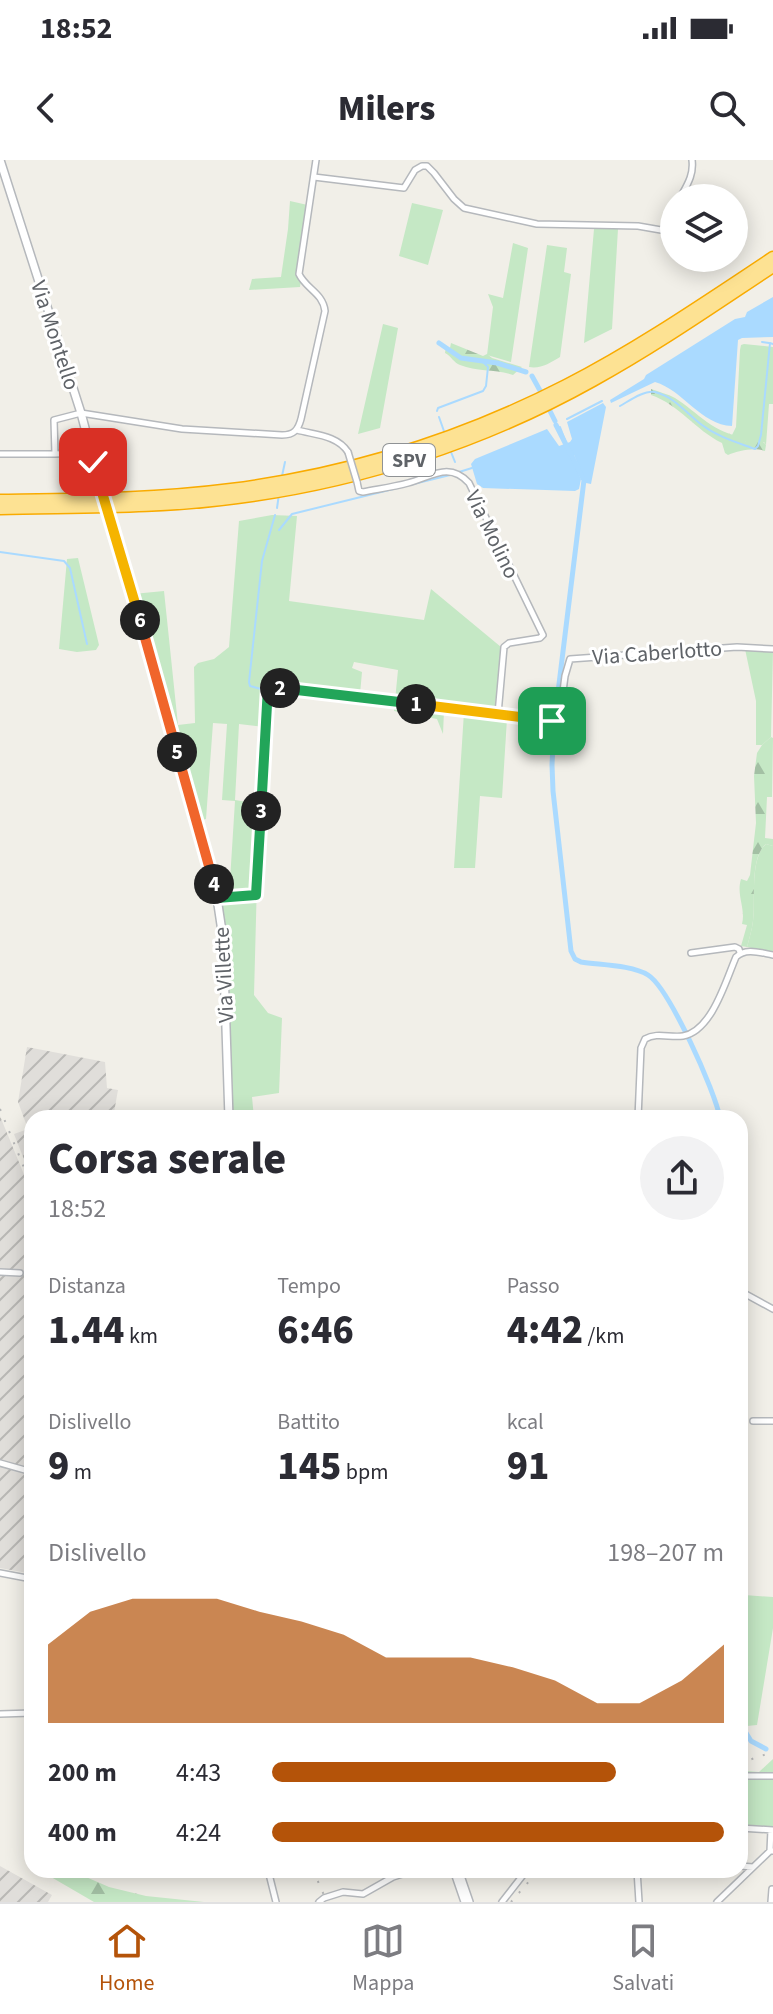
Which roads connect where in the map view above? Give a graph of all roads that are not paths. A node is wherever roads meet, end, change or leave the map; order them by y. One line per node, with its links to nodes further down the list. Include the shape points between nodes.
1 (0, 160): 9 (street, Via Montello)
2 (316, 160): 4 (street)
3 (692, 160): 5 (street)
4 (314, 177): 6 (street, via 404,188 415,170 427,166 464,208 537,224); 10 (street, via 299,274 321,298 325,311)
5 (687, 184)
6 (660, 230)
7 (773, 257): 14 (highway, SPV, via 577,379 493,419 402,452 305,477 215,491)
8 (773, 267): 15 (highway, SPV, via 591,383 500,427 421,456 350,477 237,498)
9 (81, 413): 10 (street, Via Molino, via 182,429); 11 (street, Via Montello); 13 (street, via 54,420)
10 (294, 432): 18 (street, Via Molino, bridge, via 340,443 348,452 359,491 442,471 469,483 543,635 504,647)
11 (91, 450): 13 (street); 16 (street, Via Montello, bridge)
12 (0, 454): 13 (street)
13 (55, 454)
14 (0, 500)
15 (0, 509)
16 (108, 512): 19 (street, Via Villette)
17 (773, 649): 18 (street, Via Caberlotto, via 571,658 556,721)
18 (498, 714): 19 (street, Via Caberlotto, via 268,687 256,895)
19 (217, 898): 23 (street, Via Villette)
20 (691, 953): 21 (street, via 735,947)
21 (740, 953): 22 (street); 24 (street, via 699,1028 688,1035 643,1041)
22 (773, 955)
23 (229, 1110)
24 (638, 1110)
25 (0, 1272): 26 (street)
26 (20, 1273)
27 (748, 1295): 28 (street)
28 (773, 1309)
29 (753, 1421): 30 (street)
30 (773, 1421)
31 (0, 1463): 32 (street)
32 (24, 1470)
33 (0, 1573): 34 (street)
34 (24, 1578)
35 (24, 1713): 36 (street)
36 (0, 1714)
37 (748, 1776): 38 (street)
38 (773, 1776)
39 (748, 1828): 40 (street)
40 (772, 1830): 41 (street)
41 (772, 1851): 43 (street)
42 (748, 1867): 43 (street)
43 (754, 1867): 44 (street)
44 (748, 1873)
45 (270, 1878): 52 (street)
46 (391, 1878): 53 (street, via 363,1894 343,1892)
47 (458, 1878): 54 (street)
48 (521, 1878): 55 (street)
49 (638, 1878): 56 (street)
50 (742, 1878): 57 (street)
51 (772, 1889): 58 (street)
52 (275, 1901)
53 (319, 1902)
54 (467, 1902)
55 (502, 1902)
56 (639, 1902)
57 (717, 1902)
58 (771, 1902)

